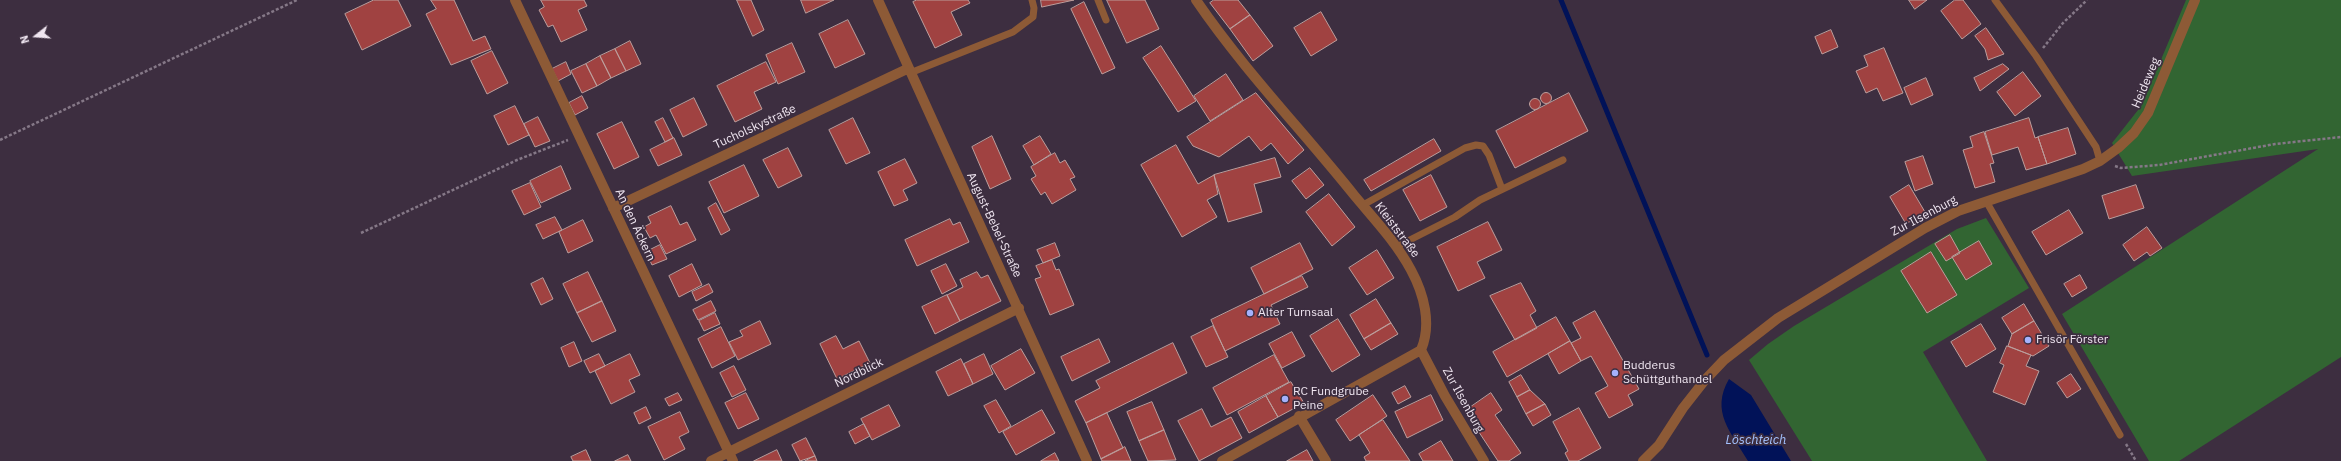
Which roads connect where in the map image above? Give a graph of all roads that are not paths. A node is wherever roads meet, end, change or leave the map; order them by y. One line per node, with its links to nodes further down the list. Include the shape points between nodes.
1 (515, 0): 15 (street, An den Äckern)
2 (878, 0): 9 (street, August-Bebel-Straße)
3 (1032, 0): 9 (lane, via 1033,17 1013,32)
4 (1098, 0): 8 (lane)
5 (1196, 0): 14 (street, Kleiststraße, via 1220,35)
6 (1995, 0): 11 (lane, via 2036,56 2096,147)
7 (2194, 0): 11 (street, Heideweg, via 2148,113 2134,133)
8 (1106, 20)
9 (909, 71): 15 (street, Tucholskystraße); 17 (street, August-Bebel-Straße)
10 (1563, 160): 12 (lane)
11 (2100, 160): 13 (street, Zur Ilsenburg, via 2083,169)
12 (1502, 189): 14 (lane, via 1489,155 1483,146 1476,145 1465,148); 16 (lane, via 1455,217)
13 (1986, 202): 20 (lane); 22 (street, Zur Ilsenburg, via 1925,228 1778,318 1747,341 1705,380)
14 (1363, 205): 16 (street, Kleiststraße)
15 (613, 208): 21 (street, An den Äckern)
16 (1396, 247): 18 (street, Kleiststraße, via 1411,270 1421,293 1427,319 1427,337)
17 (1019, 308): 21 (street, Nordblick); 24 (street, August-Bebel-Straße)
18 (1421, 350): 19 (street); 27 (street, Zur Ilsenburg)
19 (1299, 416): 25 (street); 26 (street)
20 (2120, 435)
21 (730, 457): 23 (street, Nordblick)
22 (1649, 460)
23 (711, 461)
24 (1087, 461)
25 (1222, 461)
26 (1326, 461)
27 (1484, 461)

